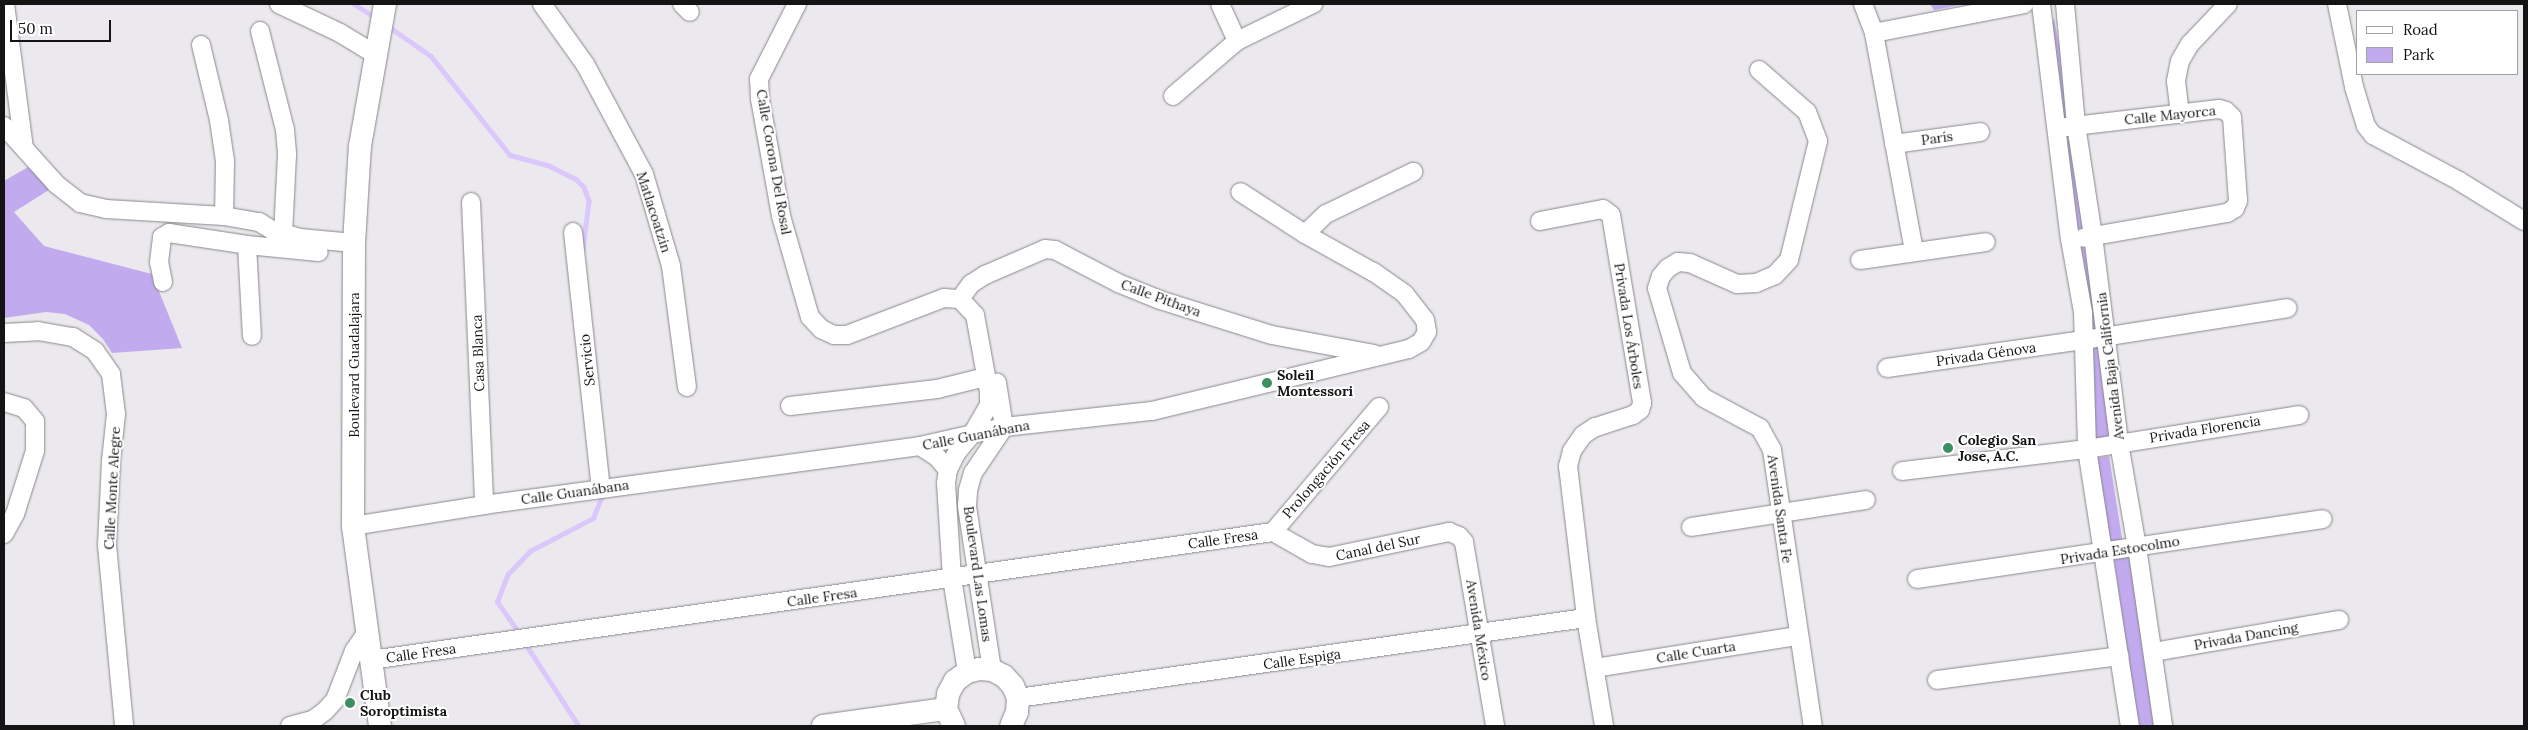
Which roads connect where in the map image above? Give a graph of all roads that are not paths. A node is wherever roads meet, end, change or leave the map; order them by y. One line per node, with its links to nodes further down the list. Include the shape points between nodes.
1 (5, 4): 27 (street)
2 (279, 4): 18 (street)
3 (542, 4): 55 (street, Matlacoatzin, via 585,64 644,174 671,266)
4 (796, 4): 45 (street, Calle Corona Del Rosal, via 759,80 781,216 810,317 834,335 847,335 944,298)
5 (1220, 4): 16 (street)
6 (1313, 4): 16 (street)
7 (1863, 4): 15 (street)
8 (2024, 4): 15 (street)
9 (2041, 4): 24 (street, Avenida Baja California)
10 (2065, 4): 22 (street, Avenida Baja California)
11 (2228, 4): 21 (street, via 2190,44 2180,61 2176,81)
12 (2336, 4): 33 (street, via 2354,87 2366,126 2373,135 2459,180)
13 (385, 8): 18 (main road, Boulevard Guadalajara)
14 (260, 31): 35 (street, via 285,130)
15 (1874, 33): 26 (street)
16 (1237, 41): 20 (street)
17 (201, 44): 31 (street, via 225,161)
18 (378, 48): 41 (main road, Boulevard Guadalajara, via 360,146)
19 (1759, 70): 70 (street, Avenida Santa Fe, via 1807,112 1818,141 1789,260 1775,275 1756,283 1738,284 1690,263 1678,262 1661,276 1657,288 1682,373 1704,398 1760,428 1772,450)
20 (1173, 96)
21 (2180, 114): 22 (street, Calle Mayorca); 37 (street, Calle Mayorca, via 2219,109 2232,117 2238,201 2235,208 2227,213)
22 (2076, 125): 24 (street, Calle Mayorca); 37 (street, Avenida Baja California)
23 (4, 126): 27 (street)
24 (2056, 130): 38 (street, Avenida Baja California)
25 (1980, 132): 26 (street, París)
26 (1894, 144): 42 (street)
27 (24, 148): 31 (street, via 56,184 80,202 106,209)
28 (1413, 172): 36 (street, via 1326,214)
29 (1240, 192): 36 (street, Calle Guanábana)
30 (471, 202): 69 (street, Casa Blanca)
31 (224, 216): 35 (street, via 260,222)
32 (1540, 221): 82 (street, Privada Los Árboles, via 1603,209 1611,216 1642,403 1634,415 1595,427 1583,435 1572,451 1568,466)
33 (2524, 221)
34 (573, 232): 67 (street, Servicio)
35 (283, 234): 41 (street)
36 (1306, 234): 52 (street, Calle Guanábana, via 1373,272 1418,307 1427,332 1421,342 1409,349)
37 (2093, 236): 38 (street, Calle Mayorca); 49 (street, Avenida Baja California)
38 (2070, 239): 50 (street, Avenida Baja California, via 2080,290)
39 (1986, 242): 42 (street)
40 (247, 245): 41 (street); 44 (street, via 169,233 162,236 158,262); 48 (street)
41 (354, 249): 72 (main road, Boulevard Guadalajara)
42 (1914, 251): 43 (street)
43 (1860, 260)
44 (162, 282)
45 (960, 299): 51 (street, via 975,315); 52 (street, Calle Pithaya, via 971,284 985,275 1045,249 1055,250 1118,283 1168,302 1272,335)
46 (2288, 308): 49 (street)
47 (4, 333): 96 (street, Calle Monte Alegre, via 38,332 73,337 95,351 111,374 116,414 107,545)
48 (252, 336)
49 (2107, 337): 50 (street, Privada Génova); 62 (street, Avenida Baja California)
50 (2084, 340): 53 (street, Privada Génova); 64 (street, Avenida Baja California)
51 (981, 346): 54 (street); 60 (street, via 994,368)
52 (1382, 355): 60 (street, Calle Guanábana, via 1152,411)
53 (1887, 368)
54 (986, 376): 57 (street, via 937,389); 61 (street, via 989,405)
55 (687, 387)
56 (4, 402): 75 (street, via 24,408 35,421 35,451 15,514)
57 (790, 406)
58 (1379, 407): 74 (street, Prolongación Fresa)
59 (2299, 415): 62 (street, Privada Florencia)
60 (1004, 428): 61 (street, Calle Guanábana); 79 (street, Boulevard Las Lomas, via 973,473 968,490 967,506)
61 (972, 434): 63 (street, Calle Guanábana); 65 (street, Boulevard Las Lomas)
62 (2119, 443): 64 (street, Privada Florencia); 77 (street, Avenida Baja California)
63 (920, 446): 65 (street, via 937,457); 67 (street, Calle Guanábana)
64 (2087, 449): 66 (street, Privada Florencia); 78 (street, Avenida Baja California)
65 (948, 470): 80 (street, Boulevard Las Lomas, via 946,484)
66 (1902, 471)
67 (601, 488): 69 (street, Calle Guanábana)
68 (1866, 500): 70 (street)
69 (484, 505): 72 (street, Calle Guanábana)
70 (1781, 513): 73 (street); 86 (street, Avenida Santa Fe)
71 (2323, 519): 77 (street, Privada Estocolmo)
72 (354, 526): 84 (main road, Boulevard Guadalajara)
73 (1690, 527)
74 (1272, 532): 76 (street, Canal del Sur, via 1312,554 1329,557 1449,532); 79 (street, Calle Fresa)
75 (4, 534)
76 (1459, 536): 85 (street, Avenida México, via 1464,542)
77 (2137, 547): 78 (street, Privada Estocolmo); 87 (street, Avenida Baja California)
78 (2105, 552): 81 (street, Privada Estocolmo); 88 (street, Avenida Baja California)
79 (978, 575): 80 (street, Calle Fresa); 91 (street, Boulevard Las Lomas)
80 (952, 578): 89 (street, Calle Fresa); 92 (street, Boulevard Las Lomas)
81 (1917, 579)
82 (1586, 618): 85 (street, Calle Espiga); 90 (street)
83 (2339, 620): 87 (street, Privada Dancing)
84 (367, 632): 89 (main road, Boulevard Guadalajara); 97 (street, via 354,651 335,700 312,720)
85 (1480, 634): 94 (street, Calle Espiga); 101 (street, Avenida México)
86 (1798, 636): 90 (street, Calle Cuarta); 103 (street, Avenida Santa Fe)
87 (2153, 652): 105 (street, Avenida Baja California)
88 (2119, 656): 93 (street); 104 (street, Avenida Baja California)
89 (371, 660): 98 (main road, Boulevard Guadalajara)
90 (1595, 668): 102 (street)
91 (992, 670): 92 (main road); 94 (main road, via 1004,676)
92 (967, 672): 95 (main road, via 955,681 948,694)
93 (1937, 680)
94 (1018, 698): 100 (main road)
95 (950, 717): 99 (main road)
96 (124, 726)
97 (290, 726)
98 (380, 726)
99 (823, 726)
100 (1011, 726)
101 (1495, 726)
102 (1604, 726)
103 (1813, 726)
104 (2130, 726)
105 (2163, 726)

